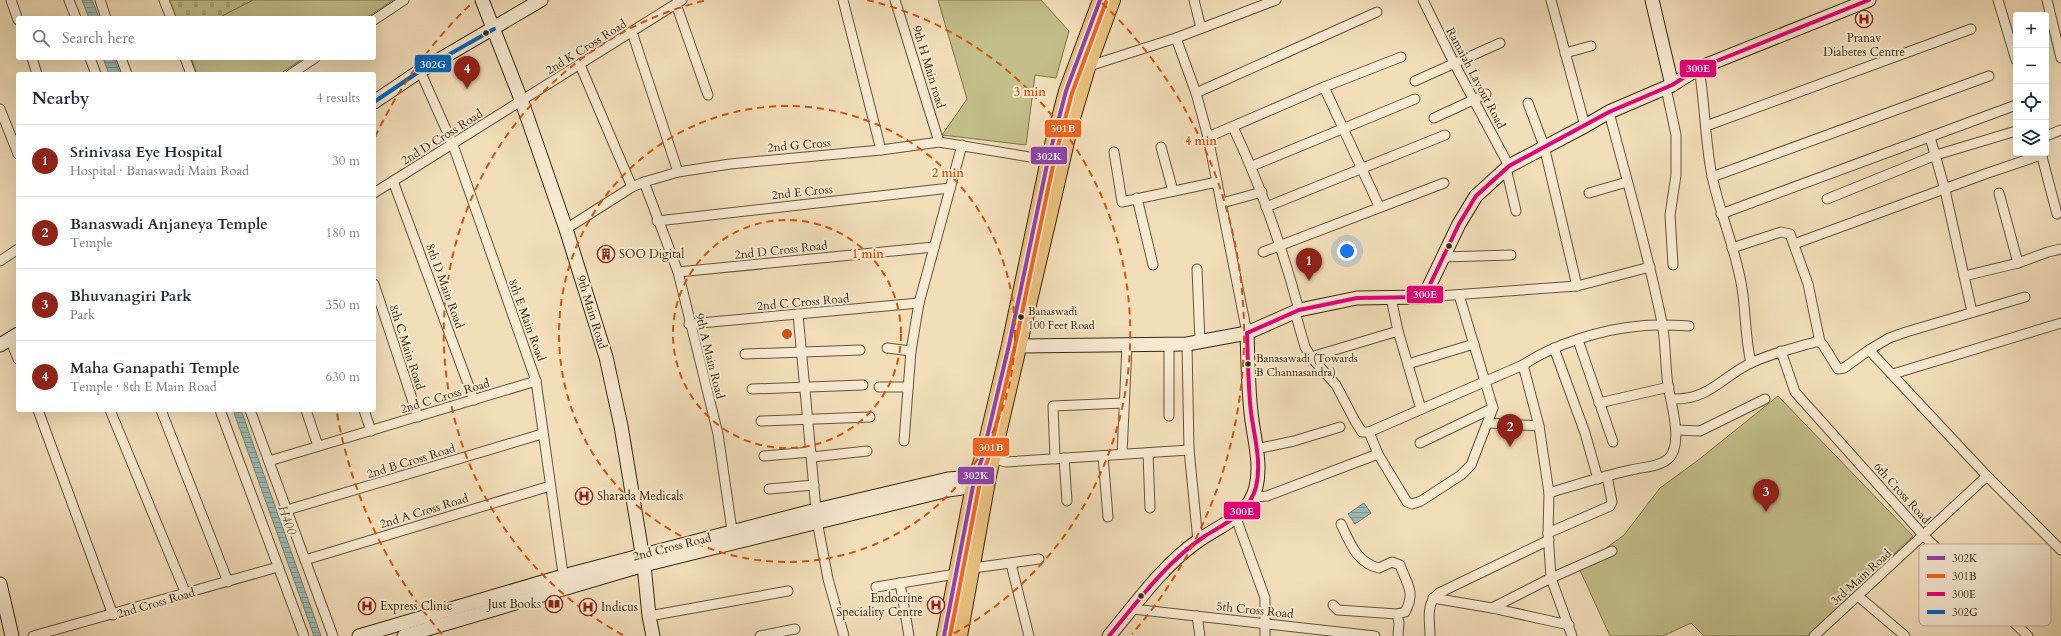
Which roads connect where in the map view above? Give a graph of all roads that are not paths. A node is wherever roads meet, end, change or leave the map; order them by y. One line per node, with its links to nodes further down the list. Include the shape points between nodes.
1 (11, 0): 23 (street)
2 (69, 0): 24 (street)
3 (100, 0): 25 (street)
4 (164, 0): 26 (street)
5 (404, 0): 27 (street)
6 (482, 0): 29 (street, 9th Main Road)
7 (541, 0): 29 (street)
8 (843, 0): 86 (street)
9 (895, 0): 80 (street, 9th H Main road)
10 (1100, 0): 46 (main road)
11 (1113, 0): 46 (main road)
12 (1194, 0): 28 (street)
13 (1276, 0): 28 (street)
14 (1423, 0): 44 (street, Ramaiah Layout Road)
15 (1551, 0): 36 (street)
16 (1652, 0): 56 (street)
17 (1869, 0): 21 (street)
18 (1998, 0): 35 (street)
19 (2047, 0): 38 (street)
20 (679, 2): 31 (street, 2nd K Cross Road); 60 (street)
21 (1846, 4): 47 (street)
22 (1377, 12): 58 (street)
23 (17, 16)
24 (75, 16)
25 (105, 16)
26 (170, 16)
27 (376, 19)
28 (1201, 28): 32 (street)
29 (494, 29): 53 (street); 64 (street, 9th Main Road)
30 (1971, 29): 71 (street)
31 (632, 32): 45 (street, 2nd K Cross Road); 95 (street)
32 (1176, 38): 46 (street); 58 (street)
33 (1500, 43): 44 (street)
34 (1591, 46): 36 (street)
35 (2013, 50)
36 (1565, 53): 70 (street)
37 (1400, 57): 57 (street)
38 (2061, 58)
39 (33, 60): 48 (street)
40 (91, 60): 49 (street)
41 (122, 60): 50 (street)
42 (187, 60): 51 (street)
43 (313, 60): 52 (street)
44 (1454, 63): 55 (street); 62 (street, Ramaiah Layout Road)
45 (580, 65): 64 (street, 2nd K Cross Road); 102 (street)
46 (1082, 66): 91 (main road, via 1066,91); 160 (main road)
47 (1699, 68): 56 (street); 71 (street)
48 (37, 72)
49 (95, 72)
50 (126, 72)
51 (190, 72)
52 (294, 72)
53 (420, 72): 63 (street); 81 (street, 8th E Main Road)
54 (1990, 76): 96 (street)
55 (1415, 81)
56 (1669, 86): 68 (street); 132 (street, via 1676,135 1676,175 1670,215)
57 (1324, 87): 72 (street); 73 (street)
58 (1196, 93): 78 (street)
59 (1486, 94): 62 (street)
60 (708, 95)
61 (1415, 99): 73 (street)
62 (1473, 100): 69 (street); 93 (street, Ramaiah Layout Road)
63 (376, 101)
64 (522, 102): 81 (street, 2nd D Cross Road); 119 (street, 9th Main Road)
65 (1528, 103): 83 (street)
66 (2013, 105): 79 (street)
67 (0, 109): 85 (street)
68 (1609, 112): 70 (street); 100 (street)
69 (1434, 118)
70 (1585, 126): 83 (street)
71 (1706, 126): 96 (street)
72 (1233, 127): 78 (street); 92 (street)
73 (1343, 130): 92 (street); 94 (street)
74 (2061, 130): 77 (street)
75 (2013, 132): 88 (street)
76 (1445, 135): 94 (street)
77 (2049, 135)
78 (1208, 137): 99 (street)
79 (1930, 137): 88 (street); 116 (street)
80 (939, 142): 82 (street, 2nd G Cross); 86 (street, 2nd G Cross)
81 (453, 145): 97 (street, 2nd D Cross Road); 175 (street, 8th E Main Road)
82 (962, 145): 91 (street, 2nd G Cross); 103 (street)
83 (1544, 146): 93 (street); 137 (street)
84 (1161, 148): 105 (street)
85 (16, 149)
86 (881, 150): 95 (street, 2nd G Cross, via 730,164)
87 (1114, 152): 110 (street, via 1122,202)
88 (1936, 155): 104 (street); 111 (street)
89 (2035, 156): 104 (street)
90 (2042, 156): 117 (street)
91 (1048, 160): 222 (main road)
92 (1252, 166): 107 (street)
93 (1508, 167): 115 (street, Ramaiah Layout Road); 128 (street, via 1476,196)
94 (1361, 169): 113 (street); 114 (street)
95 (678, 172): 98 (street, 2nd G Cross)
96 (1712, 177): 116 (street)
97 (393, 181): 106 (street, 2nd D Cross Road); 185 (street, 8th D Main Road)
98 (644, 182): 102 (street, 2nd G Cross); 118 (street, 9th A Main Road)
99 (1217, 182): 105 (street); 112 (street)
100 (1627, 182): 108 (street); 133 (street)
101 (1444, 183): 113 (street)
102 (632, 187): 119 (street, 2nd G Cross)
103 (950, 188): 118 (street, 2nd E Cross); 121 (street)
104 (1945, 190): 120 (street); 136 (street)
105 (1173, 191): 110 (street)
106 (376, 192)
107 (1262, 192): 112 (street); 114 (street)
108 (1589, 193)
109 (1999, 193): 130 (street)
110 (1137, 198): 131 (street)
111 (1827, 199)
112 (1222, 203): 152 (street)
113 (1379, 206): 122 (street)
114 (1266, 207): 122 (street)
115 (1516, 211)
116 (1721, 214): 123 (street)
117 (2057, 214)
118 (657, 221): 135 (street, 9th A Main Road)
119 (566, 229): 249 (street, 9th Main Road, via 606,357 621,426)
120 (1794, 244): 123 (street, via 1790,234 1781,232); 155 (street, via 1808,284)
121 (934, 247): 135 (street, 2nd D Cross Road); 143 (street)
122 (1281, 247): 126 (street); 144 (street)
123 (1732, 248): 171 (street, via 1742,287)
124 (2061, 249): 130 (street)
125 (16, 251): 129 (street)
126 (1263, 252)
127 (1511, 255): 128 (street)
128 (1443, 257): 140 (street)
129 (0, 261)
130 (2018, 263): 136 (street)
131 (1153, 265)
132 (1673, 265)
133 (1650, 267): 137 (street); 149 (street)
134 (1197, 269): 156 (street)
135 (678, 272): 148 (street, 9th A Main Road)
136 (1964, 276): 145 (street)
137 (1577, 286): 139 (street)
138 (376, 290): 198 (street, 8th C Main Road)
139 (1459, 295): 140 (street); 158 (street)
140 (1424, 297): 142 (street)
141 (2025, 297): 145 (street)
142 (1391, 298): 144 (street, via 1357,298); 151 (street)
143 (919, 303): 146 (street, 2nd C Cross Road); 165 (street)
144 (1297, 311): 152 (street); 170 (street, via 1305,347)
145 (1972, 312): 164 (street, via 1889,338)
146 (798, 314): 148 (street, 2nd C Cross Road); 167 (street)
147 (2061, 322): 174 (street)
148 (690, 324): 241 (street, 9th A Main Road, via 718,434)
149 (1662, 325): 150 (street); 154 (street, via 1618,329); 181 (street)
150 (1689, 326)
151 (1398, 331): 170 (street); 172 (street)
152 (1247, 332): 156 (street); 213 (street, via 1251,412)
153 (9, 340): 169 (street)
154 (1578, 340): 162 (street); 187 (street)
155 (1820, 342): 164 (street, via 1838,369 1844,368); 166 (street)
156 (1193, 343): 157 (street); 214 (street)
157 (1169, 344): 159 (street); 197 (street)
158 (1474, 344): 172 (street); 176 (street)
159 (1127, 345): 160 (street); 186 (street)
160 (1021, 346): 222 (main road)
161 (886, 348): 165 (street)
162 (1554, 348): 173 (street); 226 (street)
163 (860, 350): 167 (street)
164 (1869, 350): 174 (street)
165 (911, 351): 180 (street)
166 (1781, 351): 171 (street); 240 (street, 6th Cross Road, via 1795,392)
167 (802, 352): 168 (street); 178 (street)
168 (745, 354)
169 (16, 355)
170 (1311, 357): 207 (street, via 1336,385 1362,432)
171 (1751, 363): 183 (street, via 1704,394 1688,399)
172 (1408, 364): 189 (street)
173 (1523, 365): 176 (street); 203 (street, via 1534,399)
174 (1893, 374): 225 (street)
175 (536, 381): 185 (street, 2nd C Cross Road); 208 (street, 8th E Main Road)
176 (1484, 381): 188 (street); 189 (street)
177 (863, 384): 178 (street)
178 (805, 387): 182 (street); 200 (street)
179 (879, 387): 180 (street)
180 (908, 387): 209 (street)
181 (1669, 387): 183 (street); 187 (street)
182 (752, 389)
183 (1673, 399): 205 (street)
184 (1765, 399): 205 (street, via 1700,431)
185 (474, 400): 198 (street, 2nd C Cross Road)
186 (1123, 403): 218 (street); 223 (street, via 1053,406)
187 (1599, 403): 210 (street)
188 (1493, 408): 202 (street); 211 (street)
189 (1421, 409): 207 (street)
190 (40, 412): 268 (street)
191 (111, 412): 261 (street)
192 (162, 412): 255 (street)
193 (221, 412): 251 (street)
194 (251, 412): 224 (street)
195 (307, 412): 212 (street)
196 (365, 412): 206 (street)
197 (1169, 416)
198 (418, 417): 206 (street, 2nd C Cross Road)
199 (870, 417): 200 (street)
200 (808, 419): 201 (street); 217 (street)
201 (761, 421)
202 (1489, 423): 203 (street); 219 (street, via 1471,465 1461,475 1421,501 1412,504 1407,502)
203 (1539, 426): 231 (street)
204 (1340, 427): 213 (street)
205 (1676, 430): 226 (street, via 1674,450 1669,459 1659,464)
206 (371, 431): 212 (street, 2nd C Cross Road)
207 (1369, 432): 219 (street)
208 (542, 434): 229 (street, 8th E Main Road); 235 (street, 2nd B Cross Road)
209 (904, 441)
210 (1613, 442)
211 (1420, 443)
212 (318, 446): 224 (street, 2nd C Cross Road)
213 (1256, 449): 232 (street, via 1257,480)
214 (1189, 450): 216 (street); 243 (street)
215 (867, 451): 217 (street)
216 (1148, 453): 218 (street); 234 (street)
217 (811, 454): 220 (street); 228 (street)
218 (1122, 454): 221 (street)
219 (1378, 454): 232 (street, via 1267,496)
220 (764, 456)
221 (1103, 456): 223 (street); 237 (street)
222 (988, 458): 223 (street, via 1006,462); 227 (main road)
223 (1060, 458): 233 (street)
224 (269, 461): 235 (street)
225 (1987, 476): 240 (street, 3rd Main Road); 245 (street)
226 (1603, 477): 231 (street); 242 (street, via 1612,502 1610,506)
227 (981, 481): 236 (street, 2nd Cross Road); 252 (main road); 253 (main road)
228 (814, 485): 230 (street); 236 (street)
229 (550, 486): 248 (street, 2nd A Cross Road); 256 (street, 8th E Main Road)
230 (769, 489)
231 (1549, 493): 242 (street)
232 (1253, 496): 238 (street)
233 (1067, 501)
234 (1150, 508)
235 (287, 510): 248 (street)
236 (817, 516): 241 (street, 2nd Cross Road); 284 (street, via 828,579)
237 (1108, 517)
238 (1236, 518): 243 (street); 271 (street, via 1266,598)
239 (1341, 524): 267 (street, via 1354,550 1367,564 1379,568 1392,562 1400,565 1412,595 1405,612)
240 (1924, 536): 244 (street, 6th Cross Road); 262 (street, 3rd Main Road)
241 (733, 537): 249 (street, 2nd Cross Road)
242 (1548, 537): 254 (street); 263 (street)
243 (1198, 541): 265 (street, via 1168,566)
244 (1932, 544)
245 (2061, 550)
246 (1612, 551): 254 (street)
247 (1039, 559): 250 (street)
248 (305, 560): 279 (street)
249 (643, 560): 256 (street, 2nd Cross Road); 269 (street, 9th Main Road)
250 (1011, 564): 252 (street); 288 (street)
251 (278, 568): 255 (street, 2nd Cross Road); 278 (street)
252 (973, 568): 287 (main road)
253 (956, 574): 257 (street); 286 (main road)
254 (1551, 578): 266 (street); 272 (street)
255 (228, 582): 261 (street, 2nd Cross Road)
256 (564, 582): 280 (street, 2nd Cross Road); 281 (street, 2nd Cross Road)
257 (900, 583): 259 (street); 285 (street)
258 (0, 584): 276 (street)
259 (876, 587)
260 (788, 591): 269 (street)
261 (186, 594): 268 (street, 2nd Cross Road)
262 (1858, 596): 296 (street, 3rd Main Road); 297 (street)
263 (1433, 598): 266 (street); 294 (street, via 1429,604)
264 (1333, 605): 267 (street, via 1338,610)
265 (1133, 608): 270 (street, 5th Cross Road); 289 (street)
266 (1492, 608): 272 (street)
267 (1397, 614): 293 (street, via 1400,623)
268 (113, 615): 277 (street, 2nd Cross Road)
269 (649, 616): 282 (street, 9th Main Road)
270 (1197, 616): 271 (street, 5th Cross Road); 290 (street)
271 (1264, 622): 275 (street, 5th Cross Road); 291 (street)
272 (1568, 625): 295 (street)
273 (2018, 626): 298 (street, 6th Cross Road)
274 (795, 629): 283 (street)
275 (1345, 634): 292 (street, 5th Cross Road)
276 (12, 636)
277 (33, 636)
278 (304, 636)
279 (333, 636)
280 (359, 636)
281 (404, 636)
282 (653, 636)
283 (760, 636)
284 (844, 636)
285 (908, 636)
286 (944, 636)
287 (960, 636)
288 (1029, 636)
289 (1109, 636)
290 (1200, 636)
291 (1265, 636)
292 (1375, 636)
293 (1398, 636)
294 (1430, 636)
295 (1572, 636)
296 (1814, 636)
297 (1905, 636)
298 (2028, 636)

